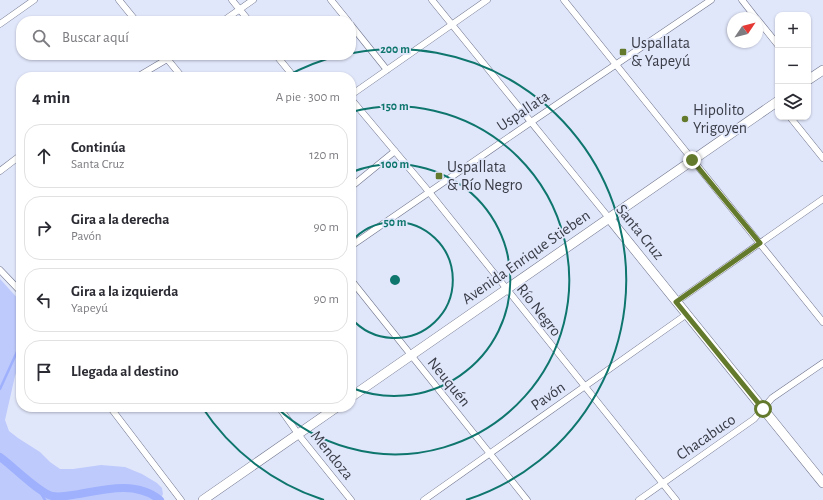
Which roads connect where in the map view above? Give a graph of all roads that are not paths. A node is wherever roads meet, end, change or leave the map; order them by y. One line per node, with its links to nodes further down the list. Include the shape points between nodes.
1 (34, 0): 18 (street)
2 (119, 0): 14 (street)
3 (232, 0): 12 (street)
4 (253, 0): 12 (street)
5 (331, 0): 17 (street)
6 (432, 0): 19 (street, Santa Cruz)
7 (487, 0): 19 (street)
8 (564, 0): 26 (street)
9 (711, 0): 11 (street, Uspallata)
10 (742, 0): 13 (street)
11 (701, 3): 26 (street, Uspallata)
12 (240, 10): 15 (street); 16 (street)
13 (752, 12)
14 (132, 16)
15 (231, 16)
16 (245, 16)
17 (344, 16)
18 (0, 24)
19 (452, 24): 27 (street); 37 (street, Santa Cruz)
20 (763, 26): 22 (street)
21 (356, 31): 27 (street)
22 (775, 41)
23 (162, 60): 29 (street)
24 (168, 60): 30 (street)
25 (280, 60): 31 (street)
26 (616, 64): 37 (street, Uspallata); 41 (street)
27 (387, 70): 33 (street)
28 (823, 70): 32 (main road)
29 (144, 72)
30 (178, 72)
31 (290, 72)
32 (811, 78)
33 (356, 92)
34 (775, 103): 41 (main road, Avenida Enrique Stieben)
35 (356, 105): 38 (street, Río Negro)
36 (792, 120): 39 (street)
37 (531, 122): 44 (street, Uspallata); 46 (street, Santa Cruz)
38 (395, 151): 43 (street); 44 (street, Río Negro)
39 (823, 158)
40 (16, 159): 42 (street)
41 (692, 160): 46 (main road, Avenida Enrique Stieben); 48 (street)
42 (0, 171)
43 (356, 183)
44 (429, 192): 47 (street, Uspallata); 52 (street, Río Negro)
45 (823, 199): 48 (street)
46 (609, 218): 52 (main road, Avenida Enrique Stieben); 53 (main road, Santa Cruz)
47 (356, 243)
48 (760, 243): 53 (street); 55 (street)
49 (0, 270): 51 (street)
50 (356, 286): 56 (street, Neuquén)
51 (16, 287)
52 (506, 289): 56 (main road, Avenida Enrique Stieben); 58 (street, Río Negro)
53 (676, 302): 54 (main road, Santa Cruz)
54 (687, 314): 58 (street, Pavón); 60 (main road, Santa Cruz)
55 (822, 318)
56 (411, 356): 59 (main road, Avenida Enrique Stieben); 65 (street, Neuquén)
57 (823, 363): 60 (street, Chacabuco, via 772,398)
58 (584, 386): 65 (street, Pavón); 66 (street, Río Negro)
59 (356, 394)
60 (763, 409): 66 (street, Chacabuco, via 754,419); 67 (main road, Santa Cruz)
61 (117, 412): 68 (street)
62 (283, 412): 64 (street, Mendoza)
63 (330, 412): 64 (main road)
64 (298, 434): 69 (main road); 70 (street, Mendoza)
65 (489, 454): 71 (street, Pavón); 72 (street, Neuquén)
66 (663, 484): 73 (street, Chacabuco); 74 (street, Río Negro)
67 (823, 484)
68 (181, 500)
69 (203, 500)
70 (351, 500)
71 (424, 500)
72 (527, 500)
73 (639, 500)
74 (676, 500)

